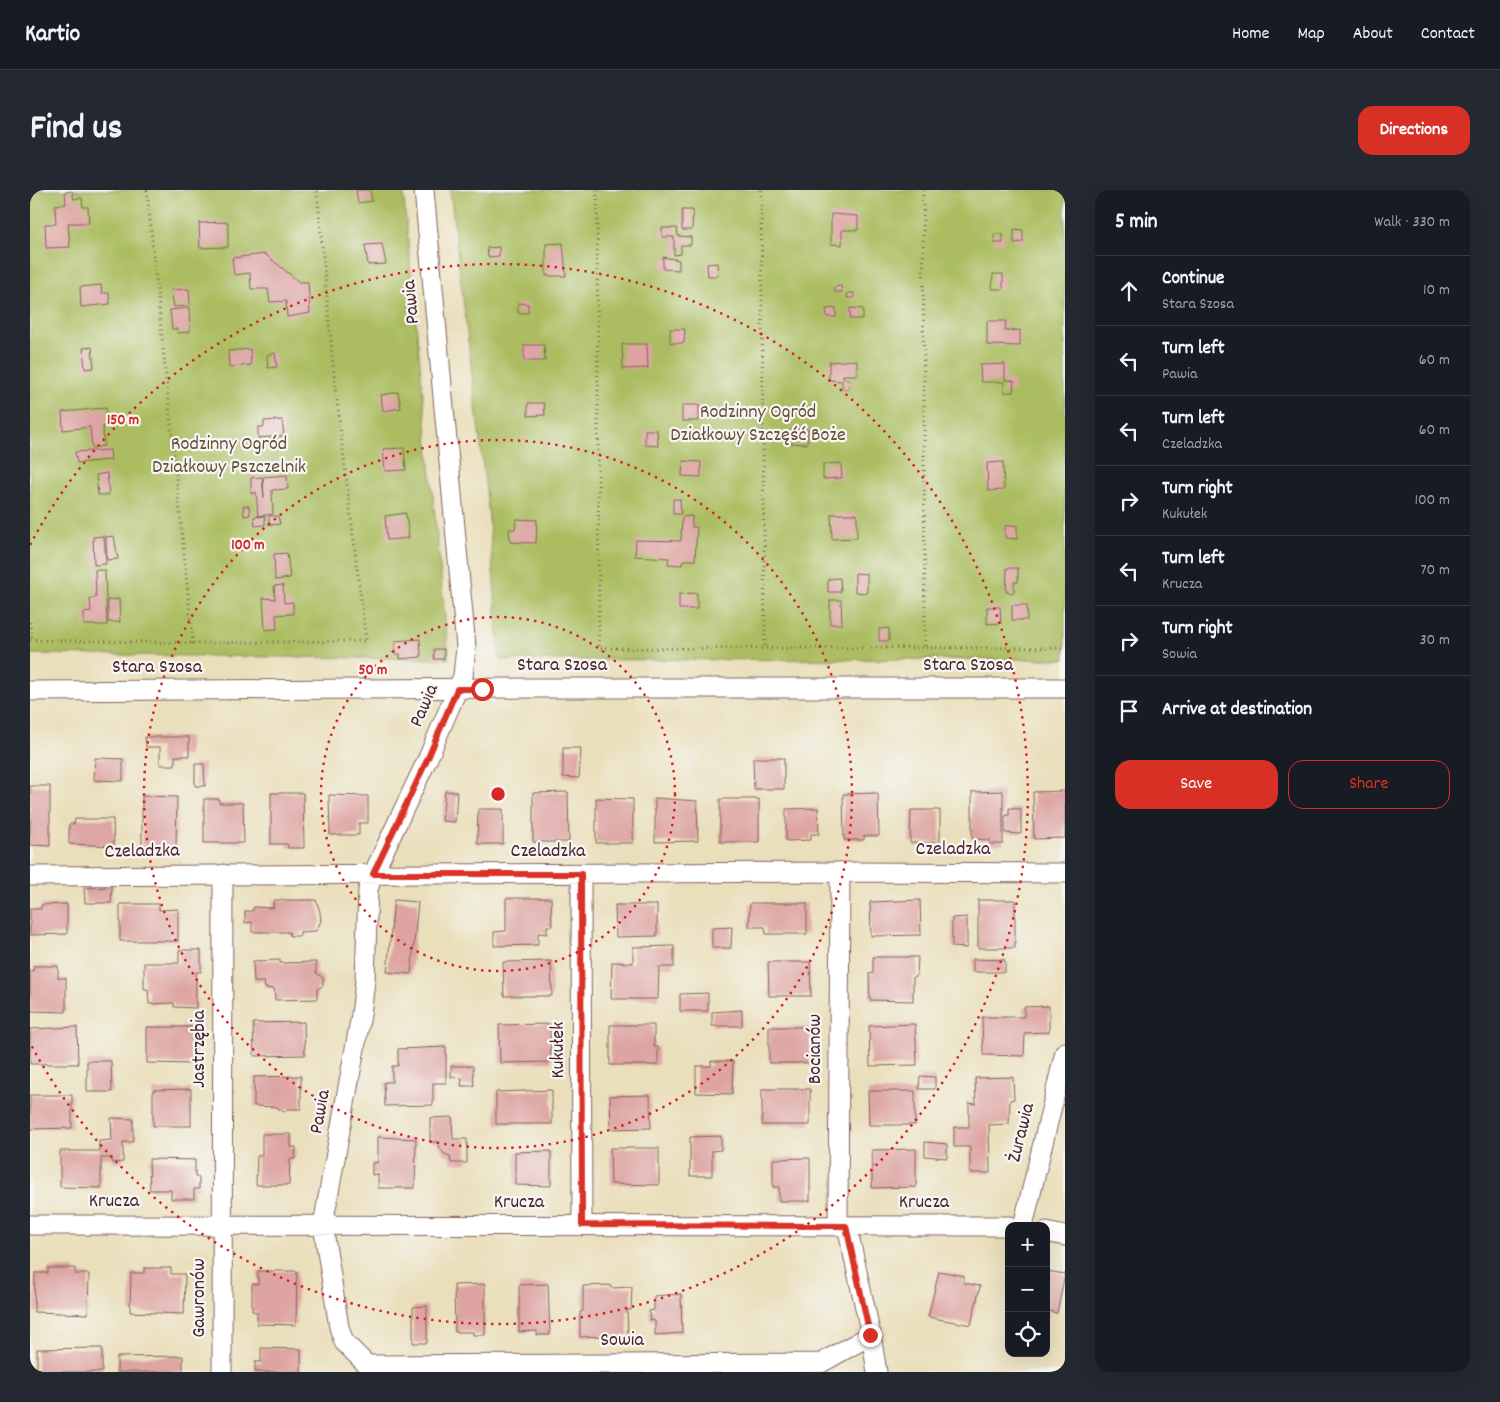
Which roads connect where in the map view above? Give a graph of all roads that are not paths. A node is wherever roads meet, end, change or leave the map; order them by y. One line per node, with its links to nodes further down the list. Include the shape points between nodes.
1 (424, 190): 3 (street, Pawia, via 466,647 463,676)
2 (1065, 688): 3 (street, Stara Szosa)
3 (457, 689): 4 (street, Stara Szosa); 8 (street, Pawia)
4 (30, 691)
5 (840, 872): 6 (street, Czeladzka); 9 (street, Czeladzka); 17 (street, Bocianów)
6 (1065, 873)
7 (223, 874): 8 (street, Czeladzka); 10 (street, Czeladzka); 13 (street, Jastrzębia)
8 (373, 874): 9 (street, Czeladzka); 16 (street, Pawia, via 368,890 361,1015)
9 (581, 874): 15 (street, Kukułek)
10 (30, 876)
11 (1065, 1052): 12 (street, Żurawia)
12 (1024, 1222)
13 (223, 1224): 14 (street, Krucza); 16 (street, Krucza); 23 (street, Gawronów)
14 (30, 1225)
15 (582, 1225): 16 (street, Krucza); 17 (street, Krucza)
16 (323, 1226): 22 (street, Sowia, via 339,1327 344,1342)
17 (842, 1226): 18 (street, Krucza); 21 (street)
18 (1005, 1226)
19 (1050, 1233): 20 (street)
20 (1065, 1236)
21 (870, 1335): 22 (street, Sowia, via 821,1363); 24 (street)
22 (369, 1368)
23 (222, 1372)
24 (877, 1372)

